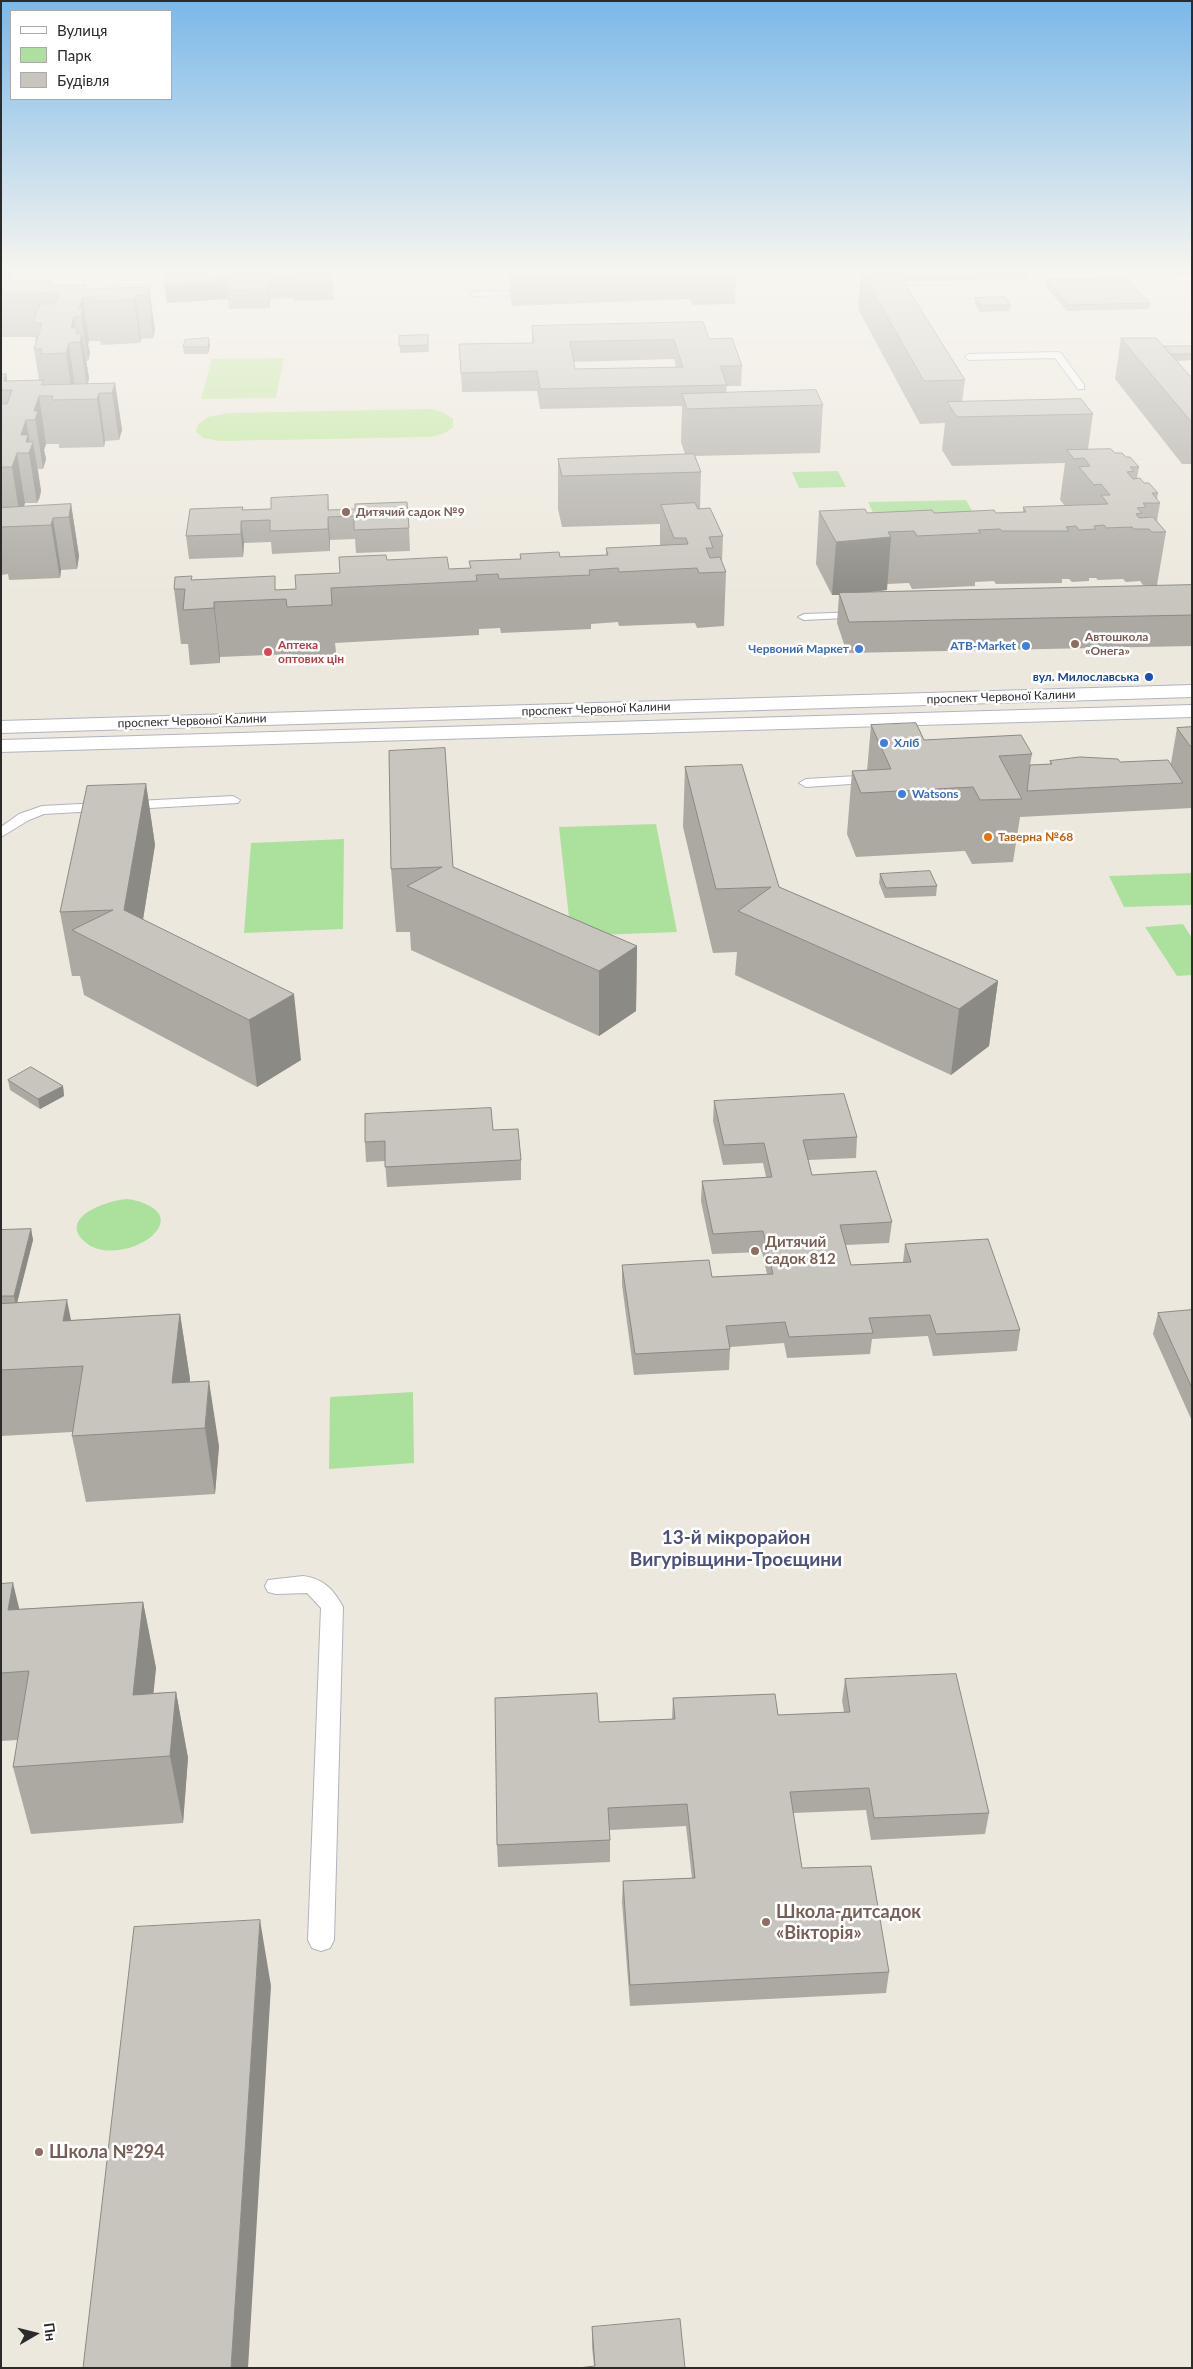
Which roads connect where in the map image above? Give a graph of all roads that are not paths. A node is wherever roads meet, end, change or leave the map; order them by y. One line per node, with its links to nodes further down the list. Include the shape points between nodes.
1 (1076, 381): 2 (lane)
2 (1081, 387)
3 (870, 615): 4 (lane)
4 (804, 617)
5 (1192, 691): 7 (main road, проспект Червоної Калини)
6 (1192, 711): 8 (main road, проспект Червоної Калини)
7 (1, 726)
8 (1, 746)
9 (891, 779): 10 (lane)
10 (806, 783)
11 (233, 800): 12 (lane, via 42,810 24,817)
12 (1, 833)
13 (276, 1586): 14 (lane, via 309,1584 318,1587 332,1607)
14 (321, 1940)

